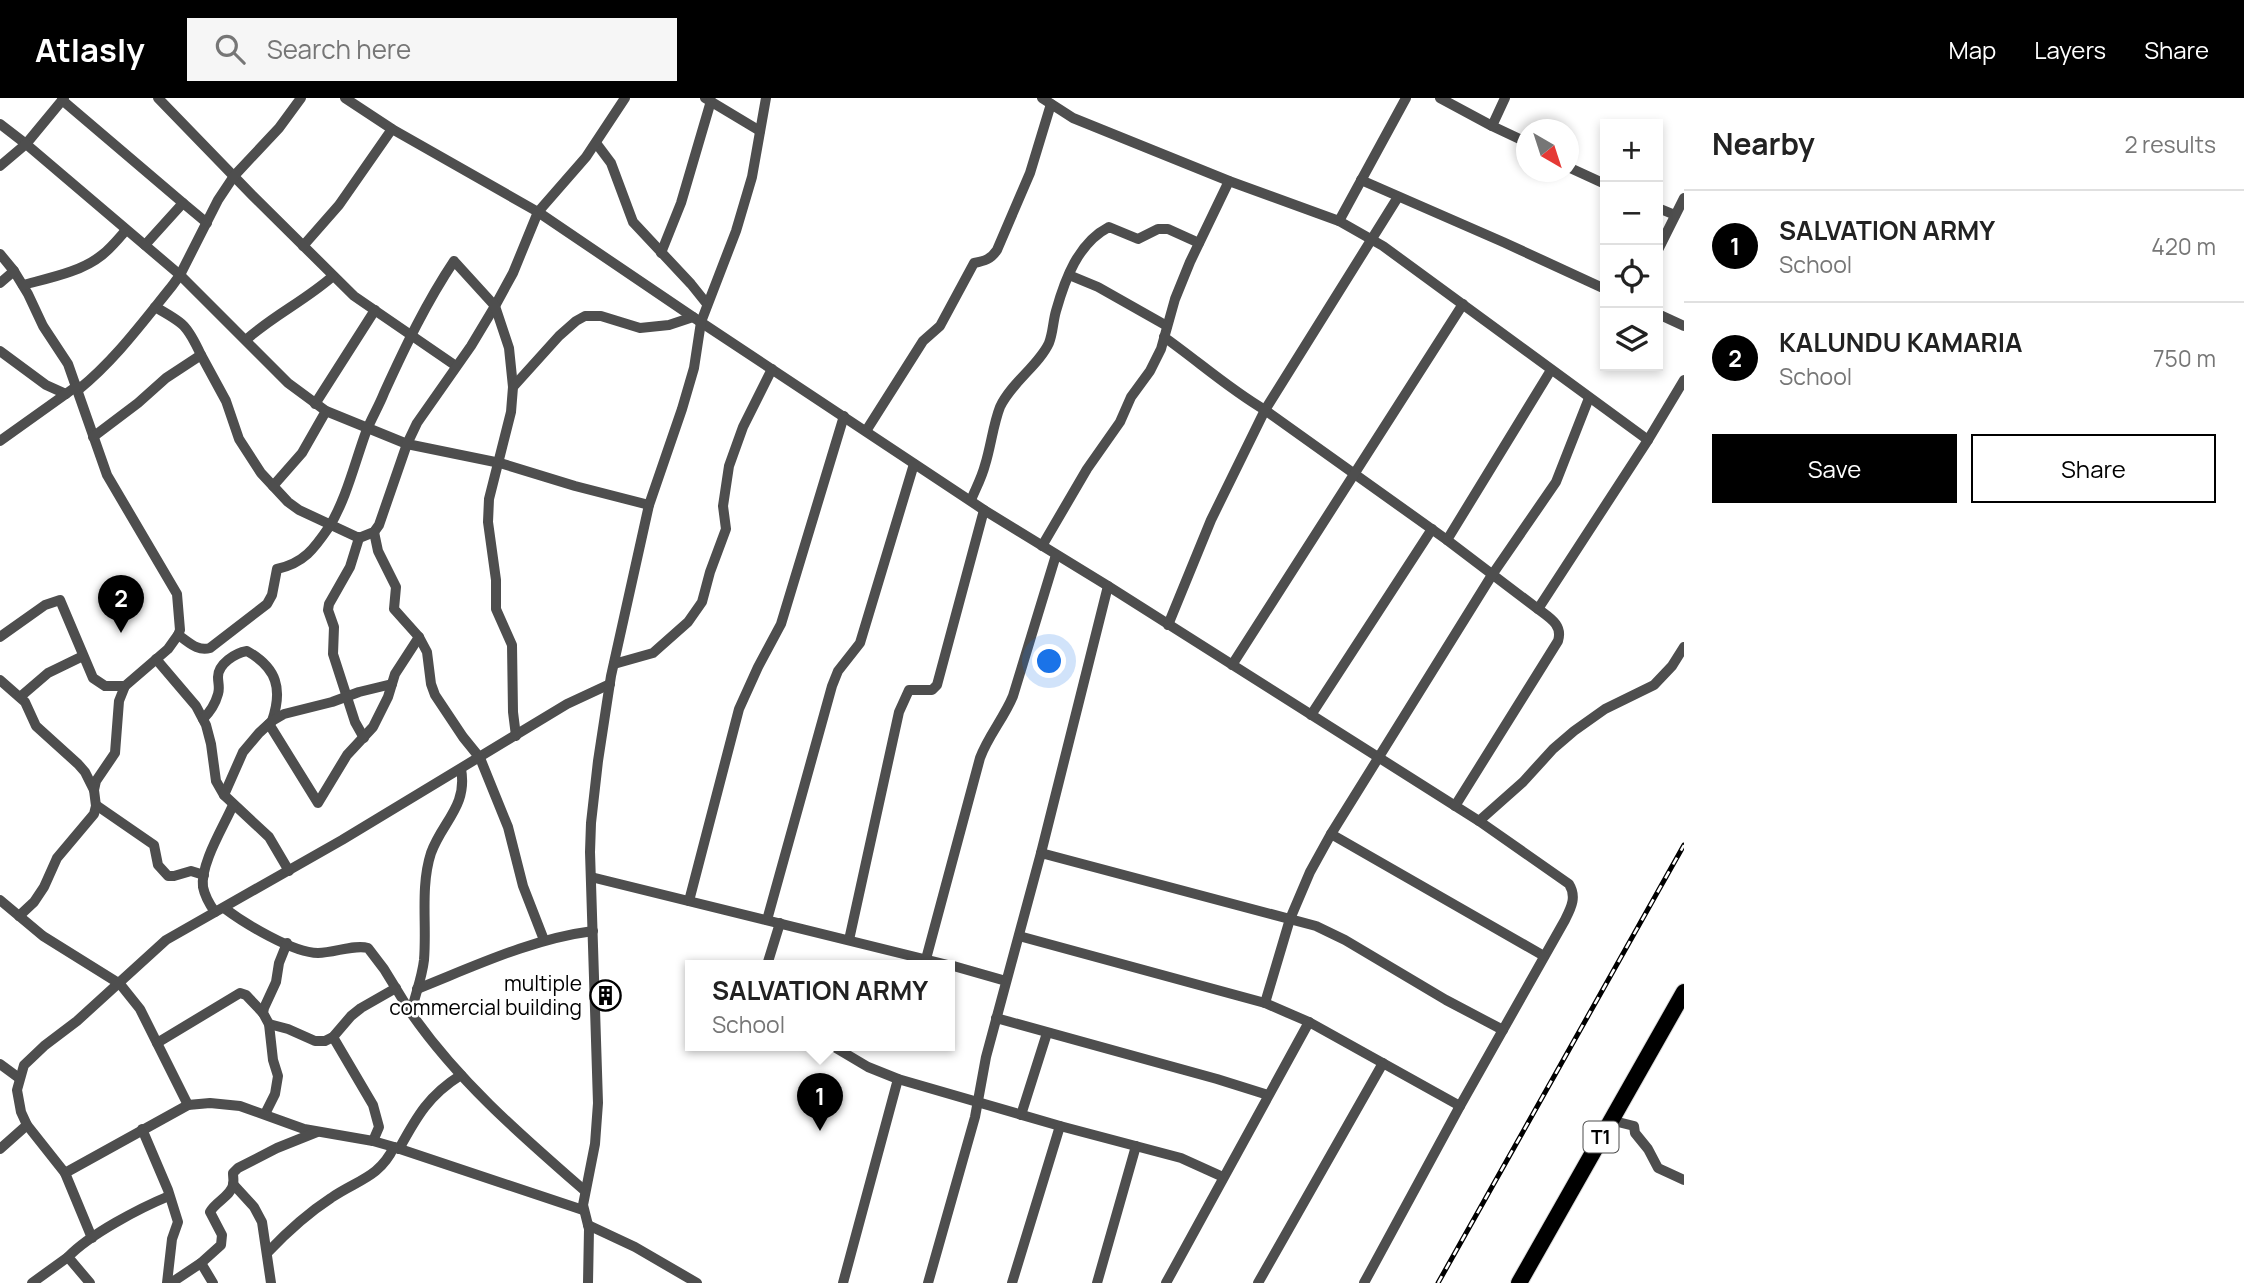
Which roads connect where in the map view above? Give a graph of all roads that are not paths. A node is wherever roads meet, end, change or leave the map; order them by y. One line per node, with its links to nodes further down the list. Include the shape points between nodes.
1 (158, 98): 21 (street)
2 (301, 98): 21 (street)
3 (345, 98): 14 (street)
4 (625, 98): 17 (street)
5 (766, 98): 15 (street)
6 (1406, 98): 22 (street)
7 (1440, 98): 13 (street)
8 (1505, 98): 13 (street)
9 (63, 99): 18 (street); 27 (street)
10 (708, 100): 15 (street); 39 (street, via 681,204)
11 (1047, 101): 23 (street, via 1073,118); 74 (street, via 1030,173 997,250 992,257 974,263 940,326 923,341)
12 (0, 124): 18 (street)
13 (1492, 126): 16 (street)
14 (392, 129): 29 (street); 38 (street, via 339,205)
15 (760, 131): 48 (street, via 752,177)
16 (1516, 137)
17 (596, 143): 29 (street); 39 (street, via 614,170 633,222)
18 (26, 144): 19 (street); 33 (street)
19 (0, 166)
20 (1579, 172): 24 (street)
21 (234, 176): 32 (street); 38 (street)
22 (1360, 180): 25 (street); 31 (street)
23 (1229, 181): 31 (street); 35 (street)
24 (1601, 182)
25 (1398, 197): 34 (street); 47 (street)
26 (1684, 198): 30 (street)
27 (183, 203): 32 (street); 36 (street)
28 (1663, 210): 30 (street)
29 (538, 212): 50 (street); 54 (street)
30 (1675, 215): 37 (street)
31 (1339, 221): 34 (street)
32 (207, 223): 42 (street)
33 (126, 230): 36 (street); 46 (street, via 92,261)
34 (1371, 238): 49 (street); 70 (street)
35 (1199, 243): 43 (street, via 1168,229 1138,239 1109,226 1080,252); 56 (street)
36 (145, 245): 42 (street)
37 (1660, 245)
38 (303, 246): 44 (street)
39 (661, 253): 48 (street)
40 (0, 254): 41 (street)
41 (14, 271): 45 (street); 46 (street)
42 (180, 275): 51 (street); 58 (street)
43 (1069, 275): 56 (street, via 1098,287); 83 (street, via 1046,350 1000,407)
44 (333, 276): 52 (street); 58 (street)
45 (0, 283)
46 (23, 285): 66 (street)
47 (1600, 287)
48 (708, 304): 54 (street)
49 (1463, 304): 63 (street); 81 (street)
50 (495, 306): 57 (street, via 454,261); 61 (street); 65 (street, via 509,348)
51 (155, 307): 60 (street, via 188,328); 66 (street, via 98,374)
52 (375, 310): 57 (street); 69 (street)
53 (1663, 316): 55 (street)
54 (697, 319): 62 (street); 65 (street, via 640,328 601,316 584,316 559,336); 84 (street, via 694,368)
55 (1684, 326)
56 (1166, 331): 70 (street, via 1237,393); 91 (street, via 1150,371)
57 (412, 334): 61 (street); 73 (street)
58 (247, 340): 69 (street)
59 (0, 351): 67 (street)
60 (201, 355): 75 (street); 82 (street, via 226,401 239,439)
61 (456, 366): 78 (street)
62 (772, 369): 72 (street); 103 (street, via 729,466 723,506 726,529 702,602 688,622 653,653)
63 (1551, 370): 68 (street); 90 (street)
64 (1684, 380): 76 (street)
65 (513, 387): 79 (street)
66 (78, 388): 67 (street); 75 (street)
67 (66, 394): 77 (street)
68 (1589, 398): 76 (street); 93 (street, via 1556,482)
69 (315, 404): 71 (street)
70 (1265, 410): 81 (street); 96 (street, via 1207,529)
71 (326, 411): 73 (street); 82 (street, via 302,453)
72 (844, 416): 74 (street); 131 (street, via 781,624 739,709)
73 (367, 429): 78 (street); 86 (street)
74 (866, 431): 80 (street)
75 (93, 437): 97 (street, via 107,475 177,594)
76 (1648, 440): 95 (street)
77 (0, 441)
78 (407, 444): 79 (street); 88 (street)
79 (499, 463): 84 (street); 114 (street, via 488,522 496,609 512,645)
80 (914, 464): 83 (street); 135 (street, via 860,643 832,686)
81 (1353, 474): 87 (street); 104 (street)
82 (273, 486): 86 (street, via 299,510)
83 (971, 500): 85 (street)
84 (649, 505): 103 (street)
85 (984, 510): 91 (street); 140 (street, via 937,685 932,690 909,690 899,712)
86 (331, 523): 89 (street); 97 (street, via 305,558 277,569 267,604 218,642 204,650)
87 (1432, 529): 90 (street); 111 (street)
88 (374, 532): 89 (street); 99 (street, via 396,587 394,609)
89 (359, 538): 109 (street, via 328,610 334,627 333,654)
90 (1447, 540): 93 (street)
91 (1042, 546): 92 (street)
92 (1056, 555): 94 (street); 143 (street, via 1013,696 980,758)
93 (1492, 575): 95 (street); 117 (street)
94 (1108, 586): 96 (street); 126 (street)
95 (1538, 609): 123 (street, via 1557,625 1558,642)
96 (1168, 625): 104 (street)
97 (178, 635): 102 (street)
98 (0, 637): 101 (street, via 45,605 60,600)
99 (419, 637): 106 (street); 116 (street, via 427,652 435,695)
100 (1684, 647): 124 (street, via 1654,685 1605,709 1574,731)
101 (83, 656): 108 (street, via 97,682); 110 (street, via 48,673)
102 (156, 659): 108 (street); 112 (street)
103 (614, 664): 107 (street)
104 (1232, 665): 111 (street)
105 (0, 680): 110 (street)
106 (392, 684): 109 (street); 115 (street)
107 (610, 684): 114 (street); 129 (street, via 591,823)
108 (125, 686): 119 (street, via 116,715 115,753)
109 (348, 696): 113 (street); 115 (street)
110 (20, 697): 119 (street, via 36,726 78,764)
111 (1311, 715): 117 (street)
112 (203, 719): 113 (street, via 218,697 219,671 230,658 247,651 271,670 275,679 278,705); 120 (street, via 216,780)
113 (271, 722): 115 (street, via 318,803 338,767); 120 (street, via 243,752)
114 (516, 736): 116 (street)
115 (364, 738)
116 (480, 758): 118 (street); 139 (street, via 508,827 523,886)
117 (1379, 758): 123 (street); 125 (street)
118 (461, 769): 127 (street); 150 (street, via 462,793 427,867 424,964)
119 (94, 789): 121 (street)
120 (224, 796): 122 (street)
121 (96, 805): 128 (street, via 154,845 158,865 168,876 191,871); 133 (street, via 94,814 57,859 34,902)
122 (233, 805): 127 (street, via 269,837); 128 (street)
123 (1455, 806): 124 (street)
124 (1479, 821): 142 (street, via 1572,889 1570,909)
125 (1331, 834): 134 (street); 142 (street)
126 (1041, 853): 134 (street); 138 (street)
127 (289, 871): 132 (street)
128 (204, 874): 132 (street, via 207,900)
129 (591, 877): 131 (street); 137 (street)
130 (0, 900): 133 (street)
131 (690, 901): 135 (street)
132 (219, 910): 141 (street); 148 (street, via 166,940)
133 (19, 916): 148 (street)
134 (1290, 919): 152 (street); 158 (street, via 1332,934)
135 (767, 920): 136 (street)
136 (780, 923): 140 (street); 144 (street)
137 (593, 931): 139 (street); 187 (street, via 598,1103)
138 (1019, 936): 147 (street); 152 (street)
139 (544, 940): 150 (street)
140 (849, 940): 143 (street)
141 (287, 943): 149 (street, via 316,953 368,948); 153 (street)
142 (1544, 956): 158 (street)
143 (926, 959): 145 (street)
144 (769, 960)
145 (930, 960)
146 (955, 967): 147 (street)
147 (1006, 981): 155 (street)
148 (120, 984): 161 (street); 166 (street, via 44,1046 24,1065)
149 (396, 988): 154 (street); 160 (street, via 351,1016)
150 (417, 989): 154 (street)
151 (1684, 992): 174 (highway, T1)
152 (1265, 1003): 156 (street)
153 (263, 1013): 157 (street); 161 (street, via 240,993)
154 (411, 1013): 165 (street)
155 (996, 1018): 159 (street); 169 (street)
156 (1309, 1022): 163 (street); 168 (street)
157 (270, 1024): 160 (street, via 315,1041); 172 (street, via 278,1084)
158 (1503, 1030): 171 (street)
159 (1047, 1033): 168 (street); 173 (street)
160 (333, 1037): 179 (street, via 373,1105 379,1126)
161 (157, 1043): 170 (street)
162 (841, 1051): 167 (street)
163 (1383, 1063): 171 (street); 207 (street)
164 (0, 1064): 166 (street)
165 (461, 1075): 182 (street, via 426,1103); 187 (street, via 493,1110)
166 (19, 1078): 175 (street, via 17,1090)
167 (898, 1079): 169 (street); 203 (street)
168 (1268, 1095): 184 (street)
169 (978, 1103): 173 (street); 204 (street)
170 (188, 1105): 172 (street, via 240,1106); 177 (street)
171 (1460, 1106): 208 (street)
172 (265, 1114): 178 (street)
173 (1021, 1115): 176 (street)
174 (1610, 1120): 185 (street, via 1634,1126 1658,1168); 209 (highway, T1)
175 (27, 1125): 181 (street); 183 (street)
176 (1060, 1126): 180 (street); 205 (street)
177 (142, 1129): 183 (street); 188 (street)
178 (317, 1132): 179 (street); 186 (street, via 238,1168 233,1172)
179 (373, 1141): 182 (street)
180 (1136, 1146): 184 (street, via 1181,1158); 195 (street)
181 (1, 1147)
182 (397, 1148): 189 (street); 192 (street, via 377,1171 313,1211)
183 (65, 1174): 191 (street)
184 (1223, 1177): 206 (street)
185 (1684, 1180)
186 (233, 1184): 192 (street, via 262,1222); 194 (street, via 210,1212 222,1235 220,1245)
187 (585, 1191): 189 (street)
188 (169, 1196): 191 (street); 198 (street, via 178,1222)
189 (583, 1210): 190 (street)
190 (588, 1225): 201 (street); 202 (street)
191 (92, 1238): 193 (street)
192 (268, 1252): 200 (street)
193 (68, 1257): 196 (street); 197 (street)
194 (201, 1263): 198 (street); 199 (street)
195 (1100, 1282)
196 (32, 1283)
197 (90, 1283)
198 (169, 1283)
199 (213, 1283)
200 (271, 1283)
201 (588, 1283)
202 (697, 1283)
203 (844, 1283)
204 (928, 1283)
205 (1012, 1283)
206 (1166, 1283)
207 (1258, 1283)
208 (1364, 1283)
209 (1519, 1283)

